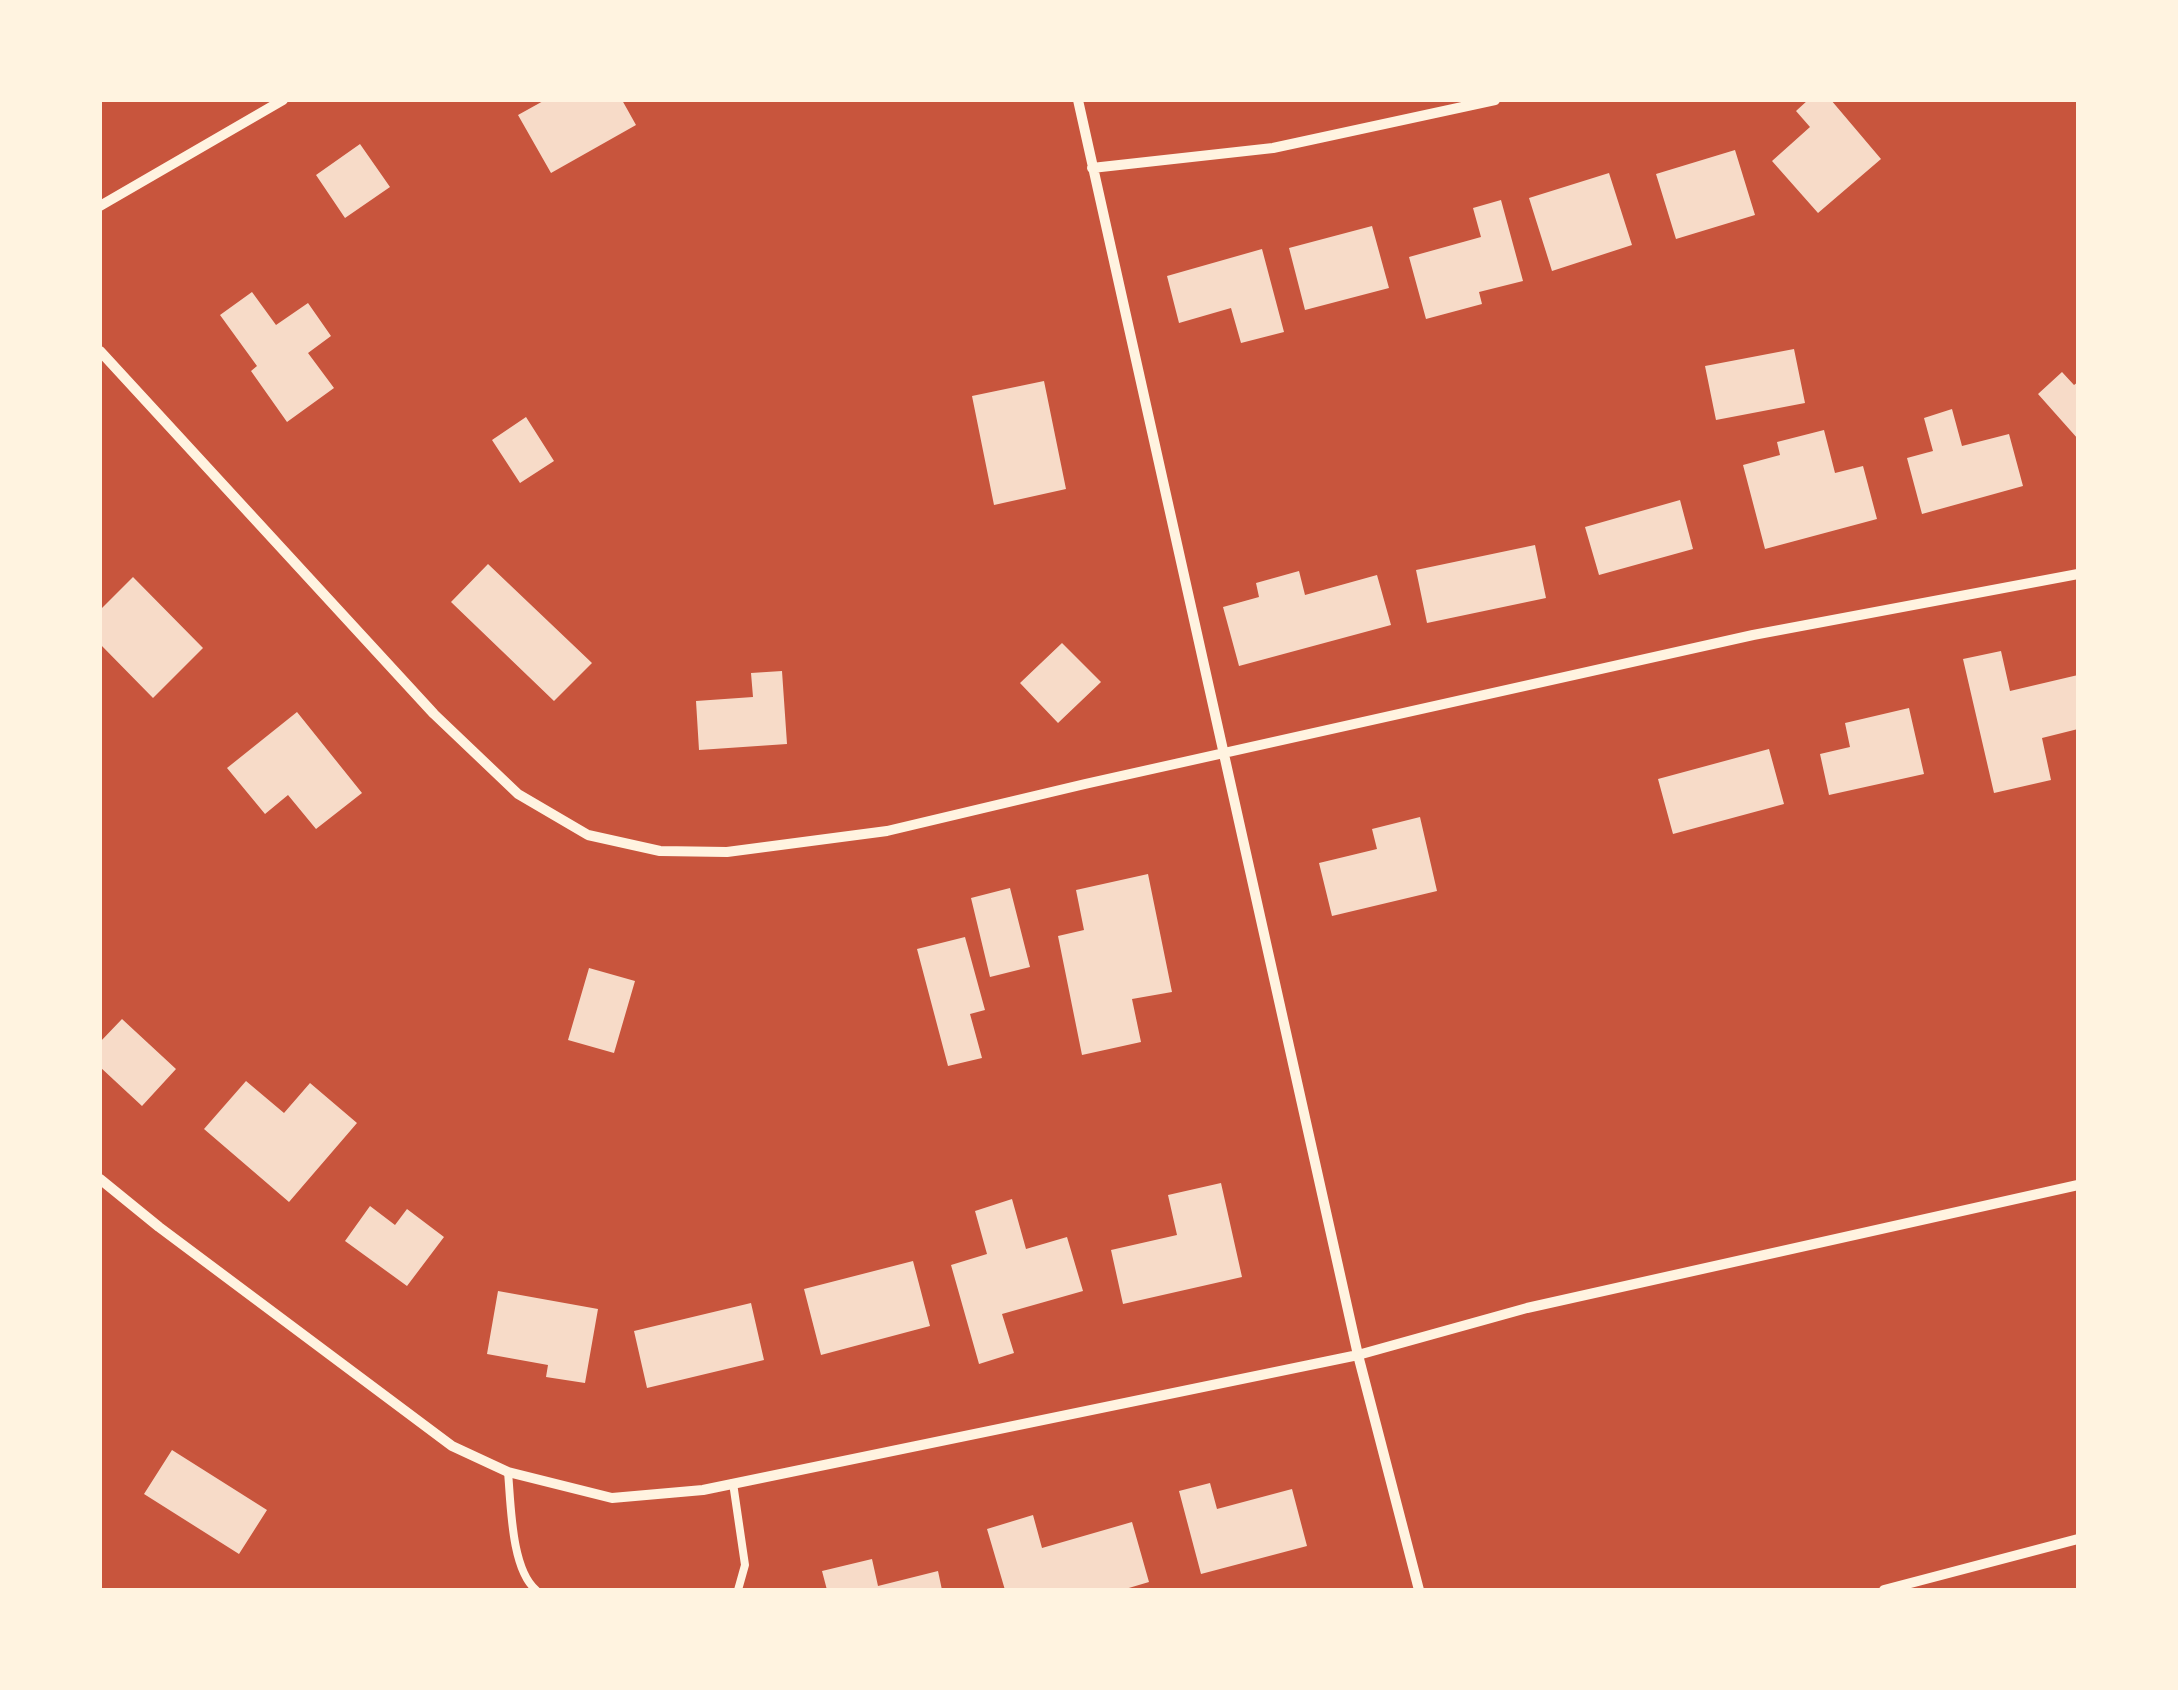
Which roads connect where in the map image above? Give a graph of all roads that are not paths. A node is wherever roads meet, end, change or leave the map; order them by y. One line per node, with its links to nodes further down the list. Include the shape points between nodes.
1 (283, 100): 5 (street)
2 (1078, 100): 4 (street)
3 (1495, 100): 4 (street, via 1274,148)
4 (1092, 168): 8 (street)
5 (100, 206)
6 (100, 351): 8 (street, via 434,714 518,794 588,834 660,851 727,852 887,831)
7 (2078, 574): 8 (street, via 1753,635)
8 (1224, 755): 11 (street)
9 (100, 1179): 12 (street, via 452,1446)
10 (2078, 1185): 11 (street, via 1527,1308)
11 (1358, 1354): 13 (street); 17 (street)
12 (508, 1472): 13 (street, via 612,1498); 15 (lane, via 525,1581)
13 (732, 1484): 16 (lane, via 745,1565)
14 (2078, 1538): 18 (street)
15 (536, 1590)
16 (738, 1590)
17 (1419, 1590)
18 (1884, 1590)

